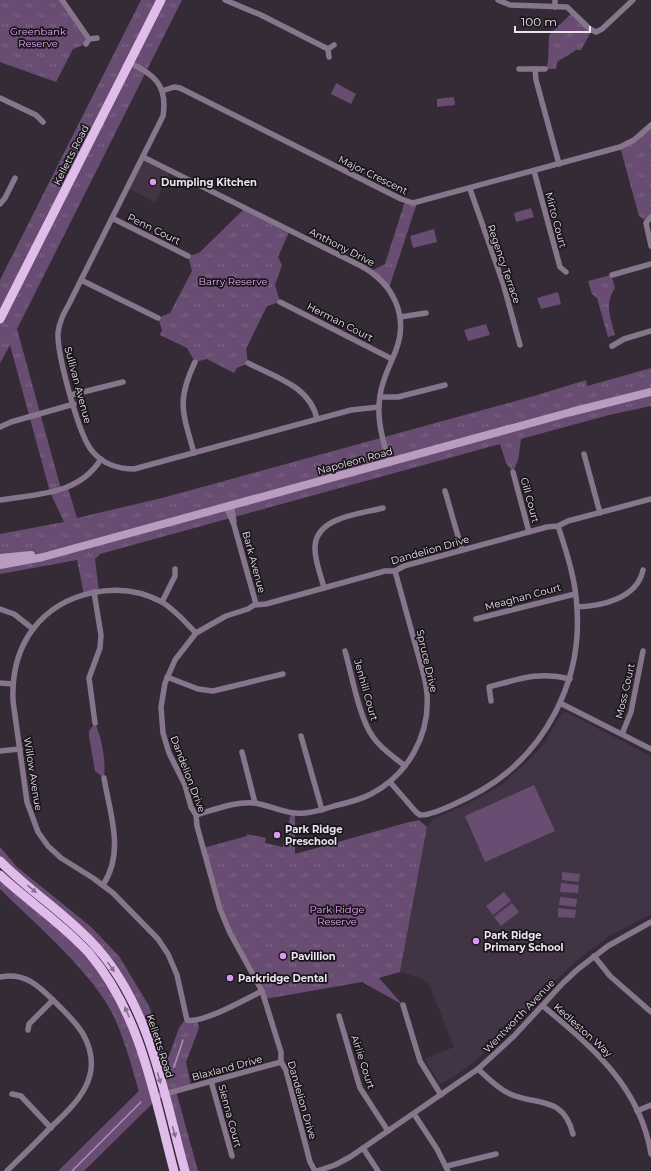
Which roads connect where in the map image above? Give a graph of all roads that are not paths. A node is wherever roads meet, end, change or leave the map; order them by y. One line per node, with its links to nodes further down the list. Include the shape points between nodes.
1 (62, 0): 8 (street, via 88,41)
2 (161, 0): 12 (main road, Kelletts Road)
3 (225, 0): 10 (street)
4 (498, 0): 7 (street, via 510,5)
5 (555, 0): 7 (street)
6 (633, 0): 7 (street, via 596,32 569,9)
7 (555, 6)
8 (97, 38)
9 (334, 45): 10 (street)
10 (328, 49): 11 (street)
11 (329, 57)
12 (128, 62): 16 (street, Sullivan Avenue, via 151,74); 36 (main road, Kelletts Road)
13 (519, 69): 14 (street)
14 (535, 69): 15 (street); 21 (street)
15 (545, 69)
16 (162, 91): 20 (street, Sullivan Avenue, via 163,116); 24 (street, Major Crescent, via 173,87 180,88 405,201 419,202)
17 (0, 98): 18 (street, via 36,115)
18 (43, 122)
19 (651, 125): 21 (street, Major Crescent, via 628,144)
20 (143, 157): 26 (street, Sullivan Avenue); 37 (street, Anthony Drive, via 372,272 391,292)
21 (559, 164): 22 (street, Major Crescent)
22 (534, 171): 24 (street, Major Crescent); 31 (street, Mirto Court, via 560,267)
23 (15, 178): 25 (street)
24 (470, 188): 40 (street, Regency Terrace, via 503,283)
25 (0, 204)
26 (112, 218): 29 (street, Penn Court); 33 (street, Sullivan Avenue)
27 (649, 219): 28 (street, via 646,228)
28 (651, 246)
29 (188, 256)
30 (651, 264): 32 (street)
31 (566, 272)
32 (612, 275)
33 (81, 280): 38 (street); 48 (street, Sullivan Avenue, via 62,318 58,333 59,350)
34 (280, 302): 42 (street, Herman Court)
35 (426, 313): 37 (street)
36 (1, 315)
37 (400, 317): 42 (street, Anthony Drive, via 399,339)
38 (158, 318)
39 (651, 331): 41 (street, via 624,339)
40 (520, 345)
41 (612, 346)
42 (392, 358): 49 (street, Anthony Drive)
43 (195, 362): 54 (street, via 184,387 182,402)
44 (248, 363): 52 (street, via 300,389 312,402)
45 (123, 382): 48 (street)
46 (445, 385): 49 (street, via 398,398)
47 (651, 392): 57 (main road, Napoleon Road)
48 (71, 396): 50 (street, Sullivan Avenue)
49 (380, 396): 51 (street, Anthony Drive)
50 (74, 404): 53 (street); 56 (street, Sullivan Avenue, via 85,441)
51 (379, 407): 52 (street, Sullivan Avenue, via 359,408); 57 (street, Anthony Drive, via 381,432)
52 (317, 419): 54 (street, Sullivan Avenue)
53 (0, 427)
54 (194, 453): 56 (street, Sullivan Avenue, via 134,469)
55 (584, 454): 64 (street)
56 (101, 460): 61 (street, via 86,477 68,488)
57 (389, 462): 62 (main road, Napoleon Road)
58 (513, 472): 66 (street, Gill Court)
59 (446, 491): 68 (street)
60 (651, 499): 64 (street, Dandelion Drive)
61 (0, 500)
62 (229, 505): 67 (main road, Napoleon Road); 78 (street, Bark Avenue)
63 (383, 508): 74 (street, via 334,521 321,530 316,538 315,550)
64 (600, 513): 65 (street, Dandelion Drive)
65 (558, 526): 66 (street, Dandelion Drive); 76 (street)
66 (529, 532): 68 (street, Dandelion Drive)
67 (64, 550): 69 (main road, Napoleon Road); 70 (main road, Napoleon Road, via 43,557)
68 (462, 550): 73 (street, Dandelion Drive, via 404,566)
69 (0, 558)
70 (0, 565)
71 (175, 569): 77 (street, via 176,576)
72 (643, 570): 79 (street, via 635,586 619,597 603,604)
73 (395, 571): 74 (street, Dandelion Drive, via 385,571); 100 (street, Spruce Drive, via 427,695 424,730)
74 (324, 588): 78 (street, Dandelion Drive, via 266,604)
75 (94, 592): 77 (street, Willow Avenue, via 133,592); 82 (street, Willow Avenue, via 61,605); 93 (street, via 101,635 100,648 89,678)
76 (575, 594): 79 (street); 81 (street, Meaghan Court)
77 (162, 602): 83 (street, Willow Avenue)
78 (256, 604): 83 (street, Dandelion Drive, via 219,619)
79 (577, 608): 88 (street, via 577,639)
80 (0, 609): 82 (street, via 14,614)
81 (476, 619)
82 (33, 629): 90 (street, Willow Avenue, via 19,656)
83 (196, 633): 87 (street, Dandelion Drive, via 175,660)
84 (345, 651): 100 (street, Jenhill Court, via 370,734)
85 (643, 652): 94 (street, Moss Court, via 631,712)
86 (283, 674): 87 (street, via 213,691 198,689)
87 (167, 677): 105 (street, Dandelion Drive, via 162,698 163,733 168,753 183,781)
88 (570, 679): 91 (street, via 539,675 489,687); 92 (street)
89 (0, 683): 90 (street)
90 (12, 684): 96 (street, Willow Avenue)
91 (491, 701)
92 (560, 703): 94 (street); 102 (street, via 539,739 506,774 469,797 420,818)
93 (95, 723)
94 (622, 734): 97 (street)
95 (301, 736): 104 (street)
96 (20, 749): 98 (street); 108 (street, Willow Avenue, via 27,802 38,832 61,858)
97 (651, 749)
98 (0, 751)
99 (242, 752): 103 (street)
100 (405, 766): 102 (street, Spruce Drive)
101 (104, 778): 108 (street, via 115,853 111,873)
102 (390, 782): 104 (street, Spruce Drive, via 366,796)
103 (255, 803): 104 (street, Spruce Drive, via 292,813); 105 (street, Spruce Drive, via 236,804)
104 (322, 810)
105 (196, 815): 112 (street, Dandelion Drive, via 196,826 223,916)
106 (1, 864): 123 (main road, Kelletts Road, one-way to 123, via 86,937 116,972 140,1017)
107 (0, 875): 125 (main road, Kelletts Road, one-way to 107, via 133,1026 106,975 71,935)
108 (103, 885): 112 (street, Willow Avenue, via 151,931 163,947 179,980 187,1020 216,1013)
109 (651, 922): 110 (street, Wentworth Avenue, via 615,941)
110 (594, 956): 115 (street, Wentworth Avenue, via 563,983); 116 (street, via 610,976)
111 (0, 977): 113 (street, via 15,976 29,980 37,984)
112 (262, 991): 119 (street, Dandelion Drive, via 281,1052)
113 (53, 1000): 118 (street, via 29,1024); 129 (street, via 79,1028 86,1041 90,1061 89,1077 82,1096)
114 (402, 1005): 124 (street, via 420,1061)
115 (543, 1006): 120 (street, Wentworth Avenue); 127 (street, Kedleston Way, via 609,1066 623,1084)
116 (651, 1012)
117 (340, 1016): 130 (street, Airlie Court, via 360,1088)
118 (28, 1030)
119 (281, 1062): 121 (street, Blaxland Drive); 140 (street, Dandelion Drive, via 286,1070 310,1162)
120 (478, 1069): 124 (street, Wentworth Avenue); 131 (street, via 508,1093 542,1101 558,1110 568,1120)
121 (211, 1081): 123 (street, Blaxland Drive); 135 (street, Sienna Court)
122 (12, 1094): 129 (street, via 21,1096)
123 (164, 1094): 125 (street, Blaxland Drive); 139 (main road, Kelletts Road, one-way to 139)
124 (441, 1095): 128 (street, Wentworth Avenue)
125 (154, 1097): 138 (main road, Kelletts Road)
126 (651, 1105): 127 (street)
127 (637, 1111): 134 (street, Kedleston Way)
128 (414, 1114): 130 (street, Wentworth Avenue); 136 (street)
129 (51, 1128): 137 (street)
130 (388, 1131): 132 (street, Wentworth Avenue)
131 (573, 1134)
132 (363, 1148): 140 (street, Wentworth Avenue, via 340,1163); 141 (street)
133 (496, 1154): 136 (street)
134 (651, 1154)
135 (232, 1156)
136 (447, 1169)
137 (7, 1171)
138 (174, 1171)
139 (185, 1171)
140 (316, 1171)
141 (378, 1171)

